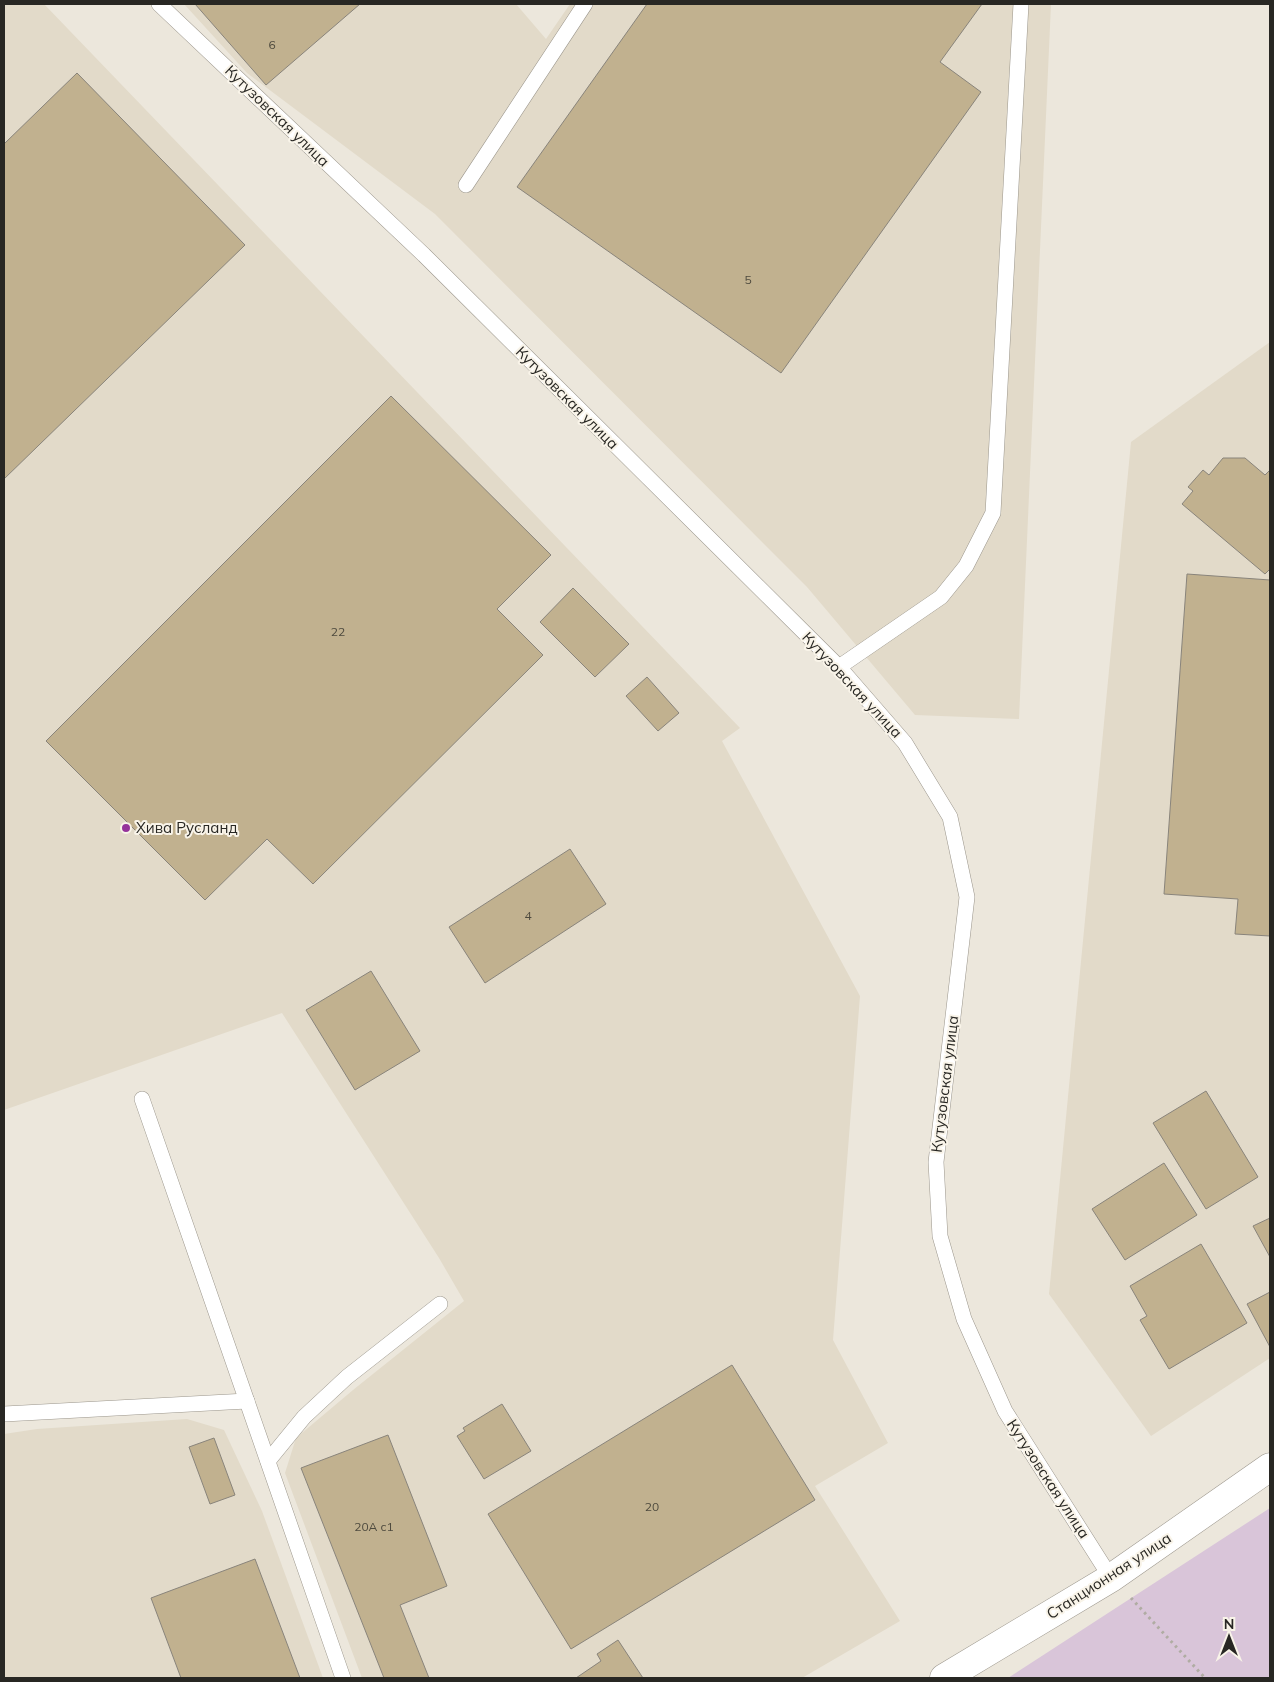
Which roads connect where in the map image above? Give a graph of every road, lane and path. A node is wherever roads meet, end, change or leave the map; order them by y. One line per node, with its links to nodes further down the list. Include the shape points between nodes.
1 (159, 4): 5 (lane, Кутузовская улица, via 424,255)
2 (585, 4): 4 (lane)
3 (1021, 4): 5 (lane, via 993,513 966,566 941,597)
4 (466, 185)
5 (839, 668): 12 (lane, Кутузовская улица, via 905,743 950,816 967,897 936,1162 940,1236 964,1319 1005,1411)
6 (142, 1099): 8 (lane)
7 (440, 1304): 10 (lane, via 340,1384 304,1417)
8 (247, 1401): 9 (lane); 10 (lane)
9 (4, 1414)
10 (268, 1461): 13 (lane)
11 (1270, 1467): 12 (street, Станционная улица)
12 (1112, 1578): 14 (street, Станционная улица); 15 (path)
13 (343, 1678)
14 (944, 1678)
15 (1205, 1678)

